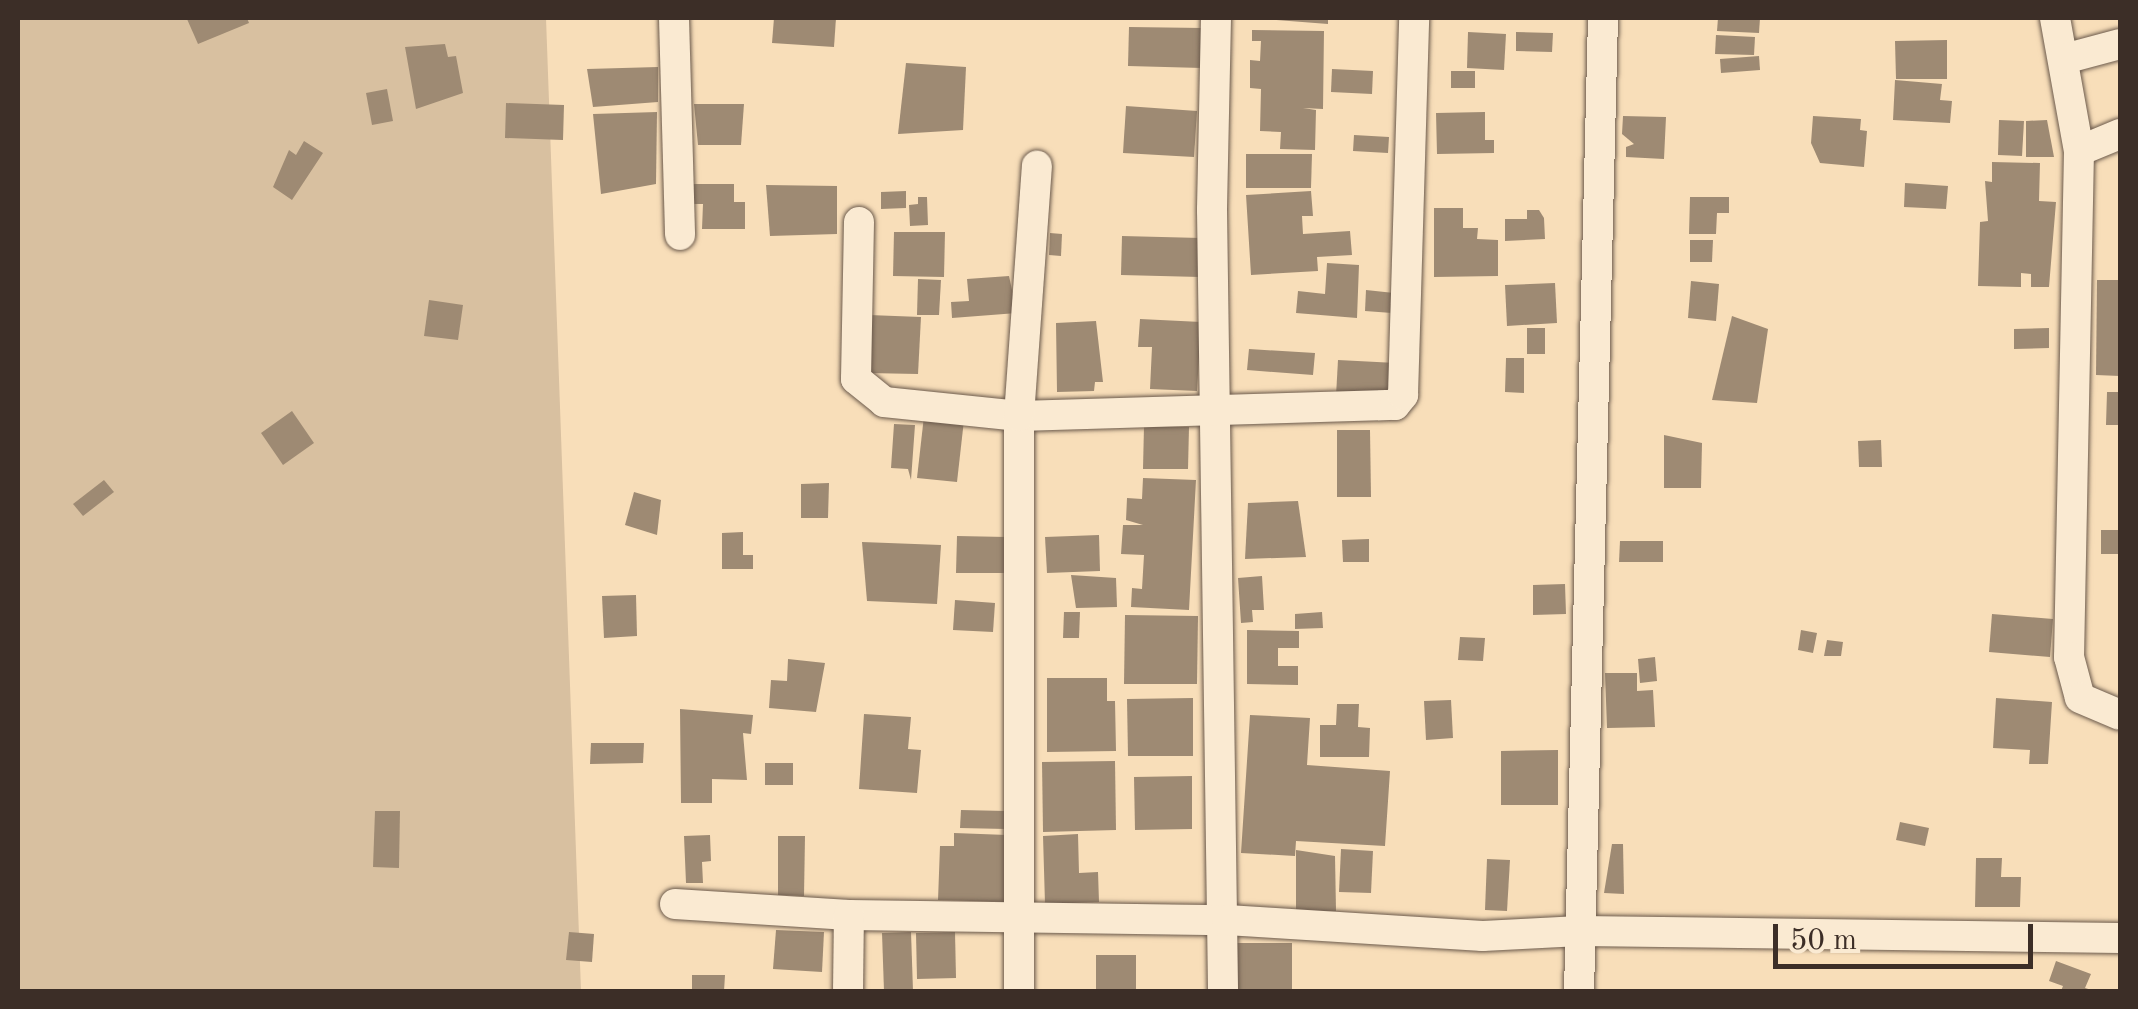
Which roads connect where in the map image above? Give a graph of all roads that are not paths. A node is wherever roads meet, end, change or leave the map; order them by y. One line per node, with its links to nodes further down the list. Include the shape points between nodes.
1 (674, 18): 12 (street)
2 (1216, 18): 13 (street)
3 (1414, 18): 13 (street, via 1403,395 1388,407)
4 (1602, 18): 20 (street)
5 (2054, 18): 7 (street)
6 (2120, 44): 7 (street)
7 (2064, 58): 9 (street)
8 (2120, 134): 9 (street)
9 (2079, 151): 15 (street, via 2068,657 2080,698)
10 (1037, 166): 14 (street)
11 (859, 222): 14 (street, via 856,379 884,402)
12 (680, 235)
13 (1215, 407): 14 (street); 19 (street)
14 (1019, 416): 18 (street)
15 (2120, 716)
16 (675, 904): 17 (street)
17 (848, 915): 18 (street); 22 (street)
18 (1019, 918): 19 (street); 23 (street)
19 (1226, 920): 20 (street, via 1483,936); 24 (street)
20 (1580, 931): 21 (street); 25 (street)
21 (2120, 938)
22 (848, 992)
23 (1019, 992)
24 (1223, 992)
25 (1578, 992)

